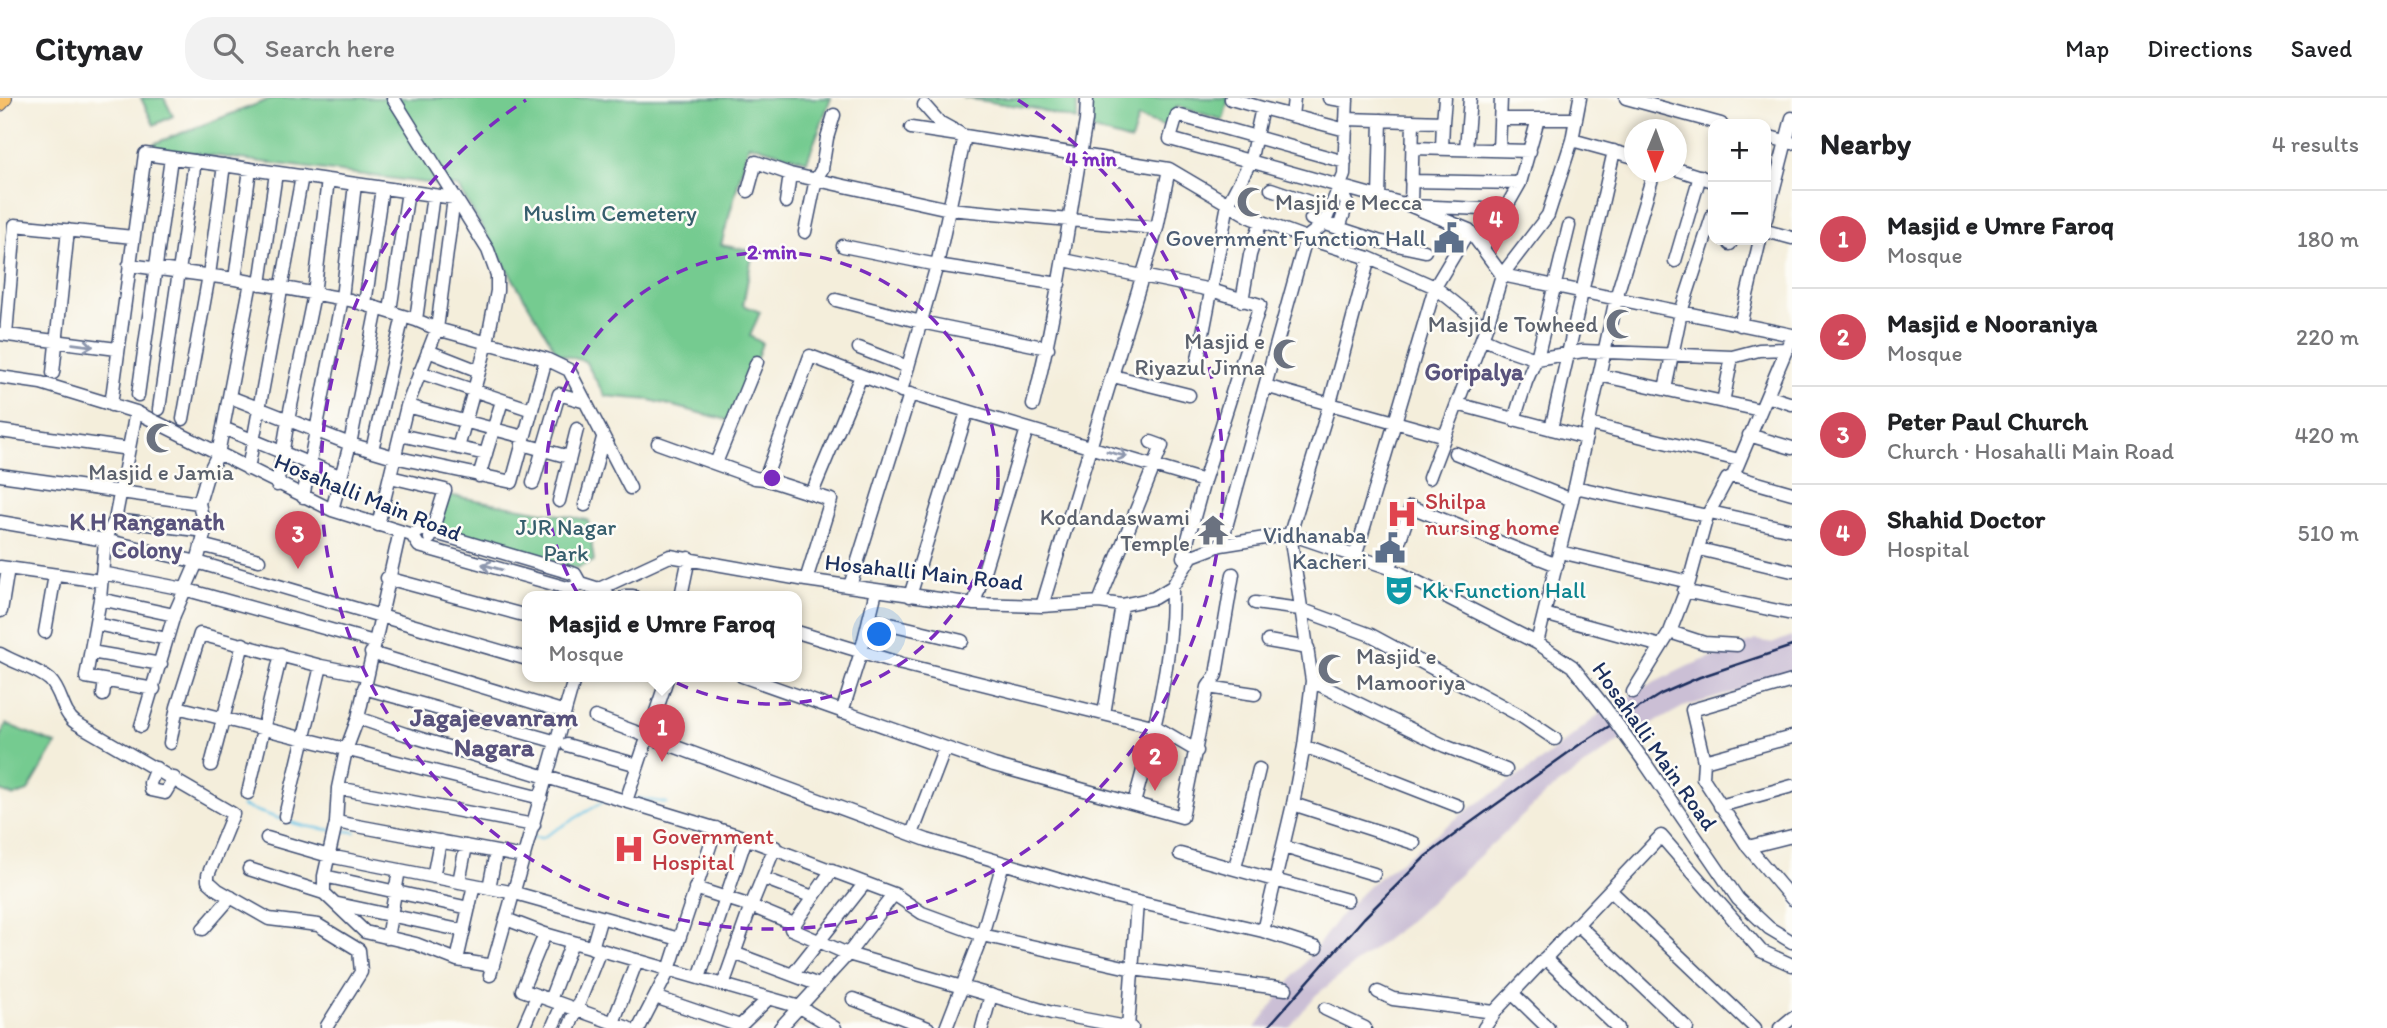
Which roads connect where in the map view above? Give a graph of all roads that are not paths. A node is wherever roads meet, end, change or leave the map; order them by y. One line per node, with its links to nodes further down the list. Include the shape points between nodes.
1 (4, 98): 13 (main road)
2 (393, 98): 66 (street)
3 (1087, 98): 39 (street)
4 (1294, 98): 17 (street)
5 (1329, 98): 12 (street)
6 (1445, 98): 25 (street)
7 (1470, 98): 35 (street)
8 (1501, 98): 22 (street)
9 (1580, 98): 20 (street)
10 (1626, 98): 23 (street)
11 (1231, 99): 15 (street)
12 (1347, 100): 26 (street)
13 (0, 103)
14 (924, 104): 28 (street, via 939,121)
15 (1262, 108): 17 (street); 29 (street)
16 (834, 115): 53 (street)
17 (1293, 116): 26 (street)
18 (1792, 118): 32 (street)
19 (1538, 119): 20 (street); 22 (street); 37 (street)
20 (1576, 119): 31 (street)
21 (1381, 120): 24 (street); 26 (street); 67 (street)
22 (1500, 120): 36 (street)
23 (1708, 120)
24 (1413, 121): 25 (street); 33 (street)
25 (1443, 122): 34 (street)
26 (1346, 124): 44 (street)
27 (911, 128): 28 (street)
28 (965, 136): 39 (street); 71 (street)
29 (1256, 137): 43 (street); 43 (street, via 1177,115 1170,139); 44 (street)
30 (1771, 138): 32 (street)
31 (1572, 140): 38 (street); 101 (street, via 1548,215)
32 (1789, 143): 62 (street)
33 (1412, 148): 34 (street); 55 (street)
34 (1443, 148): 35 (street)
35 (1466, 149): 36 (street)
36 (1500, 150): 37 (street)
37 (1530, 151): 57 (street)
38 (1614, 151): 40 (street); 109 (street)
39 (1080, 154): 47 (street); 74 (street)
40 (1624, 154)
41 (171, 158): 42 (street); 85 (street, via 145,154); 97 (street)
42 (195, 161): 45 (street); 98 (street)
43 (1250, 162): 59 (street); 69 (street)
44 (1345, 162): 59 (street)
45 (224, 165): 46 (street); 99 (street)
46 (250, 169): 49 (street); 102 (street)
47 (1169, 169): 69 (street); 78 (street)
48 (1687, 172): 52 (street)
49 (276, 173): 51 (street); 103 (street)
50 (790, 173): 53 (street); 64 (street, via 756,162); 68 (street)
51 (302, 176): 54 (street); 107 (street)
52 (1707, 178): 94 (street)
53 (816, 179): 71 (street); 83 (street)
54 (328, 180): 58 (street); 110 (street)
55 (1411, 181): 57 (street); 70 (street)
56 (1651, 182): 112 (street)
57 (1520, 183): 73 (street)
58 (355, 184): 60 (street); 111 (street)
59 (1339, 187): 67 (street); 72 (street); 79 (street, via 1347,204)
60 (382, 188): 63 (street); 115 (street)
61 (1271, 189): 72 (street)
62 (1771, 190)
63 (408, 191): 65 (street); 115 (street)
64 (748, 191)
65 (433, 195): 66 (street); 117 (street)
66 (454, 198): 120 (street); 125 (street, via 488,250 497,275)
67 (1379, 198): 70 (street)
68 (786, 202)
69 (1228, 204): 75 (street); 108 (street)
70 (1411, 206): 73 (street); 82 (street)
71 (949, 209): 74 (street); 96 (street)
72 (1330, 209): 76 (street)
73 (1506, 210): 90 (street)
74 (1069, 219): 78 (street); 93 (street)
75 (1261, 221): 86 (street); 114 (street)
76 (1318, 221): 79 (street); 86 (street)
77 (1569, 226): 105 (street)
78 (1157, 228): 100 (street)
79 (1339, 228): 91 (street)
80 (1708, 229): 116 (street)
81 (68, 230): 85 (street); 122 (street, via 15,225); 124 (street)
82 (1469, 230): 90 (street); 106 (street)
83 (804, 232)
84 (1771, 232): 87 (street)
85 (133, 237): 95 (street)
86 (1306, 238): 92 (street); 147 (street)
87 (1792, 238)
88 (1759, 245): 119 (street)
89 (843, 246): 96 (street)
90 (1483, 247): 101 (street)
91 (1425, 251)
92 (1369, 258): 106 (street); 158 (street)
93 (1063, 260): 100 (street); 104 (street)
94 (1675, 261)
95 (129, 265): 97 (street); 128 (street)
96 (937, 265): 104 (street); 118 (street)
97 (154, 268): 98 (street); 151 (street)
98 (178, 271): 99 (street); 164 (street)
99 (209, 275): 102 (street); 170 (street)
100 (1142, 275): 108 (street); 145 (street)
101 (1502, 275): 105 (street); 121 (street)
102 (235, 279): 103 (street)
103 (256, 283): 107 (street); 154 (street)
104 (1059, 284): 127 (street)
105 (1555, 286): 109 (street); 136 (street)
106 (1435, 287): 121 (street); 172 (street)
107 (283, 289): 110 (street); 165 (street)
108 (1211, 290): 114 (street); 138 (street)
109 (1583, 292): 112 (street); 131 (street)
110 (314, 294): 111 (street); 171 (street)
111 (342, 298): 115 (street); 182 (street)
112 (1616, 298): 116 (street); 132 (street)
113 (836, 300): 118 (street)
114 (1242, 301): 217 (street, via 1260,305)
115 (377, 308): 117 (street); 192 (street)
116 (1681, 312): 119 (street); 133 (street)
117 (410, 318): 120 (street); 197 (street)
118 (921, 322): 127 (street); 139 (street)
119 (1740, 325): 123 (street)
120 (437, 329): 125 (street); 130 (street)
121 (1484, 333): 136 (street, via 1504,348); 159 (street)
122 (3, 334): 124 (street)
123 (1792, 336): 129 (street)
124 (56, 342): 128 (street, one-way to 128); 142 (street)
125 (486, 343): 135 (street); 141 (street)
126 (859, 348): 139 (street)
127 (1048, 348): 162 (street)
128 (117, 349): 161 (street)
129 (1786, 349): 134 (street); 153 (street)
130 (428, 351): 140 (street); 141 (street)
131 (1568, 352): 132 (street); 136 (street); 180 (street)
132 (1604, 352): 133 (street); 143 (street)
133 (1672, 355): 134 (street); 148 (street)
134 (1732, 358): 157 (street)
135 (546, 359): 156 (street, via 569,370); 166 (street)
136 (1536, 359): 173 (street)
137 (757, 362): 206 (street)
138 (1197, 364)
139 (908, 367): 150 (street)
140 (419, 372): 149 (street); 163 (street)
141 (479, 372): 149 (street)
142 (53, 373)
143 (1599, 374): 148 (street); 175 (street)
144 (861, 376): 150 (street); 216 (street, via 810,356); 222 (street)
145 (1113, 376): 152 (street); 193 (street)
146 (0, 377): 161 (street, Hosahalli Main Road, via 41,383)
147 (1265, 386): 158 (street); 241 (street)
148 (1665, 389): 157 (street)
149 (473, 391): 155 (street); 174 (street)
150 (905, 392): 169 (street); 259 (street)
151 (138, 395)
152 (1189, 395)
153 (1767, 396): 160 (street); 167 (street)
154 (230, 397): 165 (street); 176 (street)
155 (502, 401): 166 (street); 177 (street)
156 (586, 402): 186 (street); 198 (street, via 559,394)
157 (1723, 402): 167 (street)
158 (1331, 403): 172 (street); 238 (street)
159 (1457, 404): 173 (street); 185 (street)
160 (1792, 404)
161 (111, 405): 168 (street, Hosahalli Main Road)
162 (1034, 405)
163 (407, 406): 174 (street); 183 (street)
164 (159, 409)
165 (259, 409): 171 (street); 189 (street)
166 (532, 410): 188 (street)
167 (1760, 410): 184 (street)
168 (136, 412): 196 (street); 200 (street, Hosahalli Main Road)
169 (967, 412): 179 (street); 268 (street)
170 (183, 419)
171 (288, 420): 182 (street); 201 (street)
172 (1395, 420): 185 (street); 244 (street)
173 (1514, 420): 180 (street)
174 (465, 422): 177 (street); 194 (street)
175 (1588, 424): 187 (street); 205 (street)
176 (223, 428): 189 (street); 200 (street)
177 (493, 429): 188 (street); 202 (street)
178 (577, 429): 204 (street)
179 (1027, 429): 193 (street); 272 (street)
180 (1551, 429): 187 (street)
181 (0, 431): 196 (street)
182 (316, 432): 192 (street); 208 (street)
183 (400, 435): 194 (street); 203 (street)
184 (1749, 435): 195 (street); 205 (street)
185 (1445, 436): 215 (street)
186 (603, 438): 220 (street); 228 (street)
187 (1586, 438): 224 (street)
188 (523, 440): 198 (street); 211 (street, via 512,482)
189 (254, 441): 201 (street); 209 (street)
190 (1151, 442): 207 (street, via 1162,446)
191 (658, 443): 206 (street)
192 (349, 444): 197 (street); 213 (street)
193 (1091, 447): 207 (street, one-way to 207); 274 (street)
194 (458, 448): 202 (street)
195 (1792, 448)
196 (129, 449): 221 (street)
197 (372, 450): 203 (street)
198 (543, 450): 204 (street); 218 (street)
199 (1455, 453): 224 (street)
200 (218, 454): 209 (street, Hosahalli Main Road); 227 (street)
201 (283, 454): 208 (street); 219 (street)
202 (486, 454): 211 (street)
203 (394, 457): 211 (street); 214 (street)
204 (569, 457): 226 (street)
205 (1739, 460): 212 (street)
206 (716, 463): 216 (street)
207 (1154, 464): 217 (street); 270 (street)
208 (309, 465): 213 (street); 225 (street)
209 (248, 469): 219 (street, Hosahalli Main Road)
210 (0, 475): 221 (street)
211 (479, 476)
212 (1733, 476): 223 (street); 230 (street)
213 (342, 477): 229 (street)
214 (390, 477): 233 (street); 236 (street, via 445,490)
215 (1429, 478)
216 (765, 479): 222 (street)
217 (1204, 481): 245 (street, via 1183,557)
218 (533, 483)
219 (277, 485): 225 (street, Hosahalli Main Road)
220 (630, 488)
221 (121, 493): 227 (street); 231 (street)
222 (812, 493): 257 (street, via 831,500)
223 (1792, 493)
224 (1573, 494): 230 (street); 247 (street)
225 (303, 497): 229 (street, Hosahalli Main Road)
226 (559, 501)
227 (199, 503): 235 (street)
228 (585, 505)
229 (332, 510): 233 (street, Hosahalli Main Road)
230 (1708, 514): 234 (street); 243 (street)
231 (115, 520): 235 (street); 239 (street)
232 (0, 522): 239 (street)
233 (378, 525): 237 (street, Hosahalli Main Road)
234 (1792, 530)
235 (205, 531): 240 (street)
236 (432, 532): 237 (street); 242 (street); 258 (street, via 576,574)
237 (406, 533): 242 (street, Hosahalli Main Road); 256 (street)
238 (1290, 534): 241 (street, Hosahalli Main Road); 244 (street, Hosahalli Main Road); 275 (street)
239 (105, 540): 249 (street); 255 (street)
240 (201, 545): 248 (street); 249 (street)
241 (1221, 545): 245 (street, Hosahalli Main Road)
242 (427, 548): 263 (street, Hosahalli Main Road, one-way to 242)
243 (1699, 549): 252 (street); 261 (street)
244 (1356, 554): 251 (street, Hosahalli Main Road)
245 (1192, 556): 260 (street)
246 (689, 558): 257 (street, Hosahalli Main Road); 265 (street, Hosahalli Main Road, via 670,556); 266 (street)
247 (1558, 558): 251 (street, via 1411,507); 261 (street); 277 (street)
248 (260, 560)
249 (197, 562): 262 (street); 281 (street)
250 (4, 568): 254 (street); 276 (street)
251 (1390, 568): 290 (street, Hosahalli Main Road)
252 (1792, 571)
253 (1233, 574): 310 (street, via 1216,675)
254 (55, 575): 255 (street); 284 (street)
255 (102, 577): 262 (street); 269 (street)
256 (387, 578): 280 (street); 281 (street)
257 (806, 580): 259 (street, Hosahalli Main Road)
258 (580, 583): 263 (street, Hosahalli Main Road); 264 (street, Hosahalli Main Road)
259 (850, 586): 267 (street, Hosahalli Main Road)
260 (1172, 587): 273 (street, Hosahalli Main Road, via 1154,598); 323 (street, via 1173,624)
261 (1687, 587): 278 (street); 285 (street)
262 (184, 589): 279 (street); 294 (street)
263 (557, 591)
264 (598, 591)
265 (606, 591)
266 (682, 591)
267 (876, 591): 268 (street, Hosahalli Main Road); 282 (street)
268 (910, 596): 272 (street, Hosahalli Main Road)
269 (100, 598): 279 (street); 283 (street)
270 (1099, 601): 273 (street, Hosahalli Main Road); 274 (street, Hosahalli Main Road)
271 (1255, 603): 275 (street)
272 (974, 604): 274 (street, Hosahalli Main Road)
273 (1122, 605): 318 (street)
274 (1042, 606)
275 (1300, 609): 295 (street); 327 (street, via 1371,635)
276 (1, 611)
277 (1544, 614): 290 (street); 293 (street)
278 (1792, 614)
279 (174, 615): 287 (street)
280 (522, 615)
281 (379, 616): 294 (street); 300 (street)
282 (869, 619): 288 (street); 297 (street)
283 (96, 624): 287 (street); 296 (street)
284 (45, 632)
285 (1670, 632): 292 (street, via 1704,643); 293 (street)
286 (802, 634): 297 (street)
287 (167, 639): 301 (street)
288 (962, 641)
289 (1268, 641): 295 (street)
290 (1537, 643): 413 (street, Hosahalli Main Road, bridge, via 1572,666 1606,709 1738,899)
291 (243, 645): 299 (street); 315 (street, via 200,634); 319 (street)
292 (1737, 645)
293 (1661, 646): 312 (street)
294 (373, 648): 304 (street); 316 (street)
295 (1308, 648): 305 (street)
296 (91, 652): 301 (street); 303 (street, via 86,677)
297 (862, 652): 317 (street); 318 (street)
298 (0, 654): 338 (street, via 49,679 69,718)
299 (281, 654): 302 (street); 324 (street)
300 (522, 658)
301 (160, 664): 311 (street)
302 (321, 666): 304 (street); 328 (street)
303 (106, 681): 311 (street); 314 (street)
304 (365, 681): 321 (street); 330 (street)
305 (1311, 681): 331 (street); 340 (street)
306 (1792, 681): 335 (street, via 1692,710)
307 (573, 682): 316 (street)
308 (666, 682): 325 (street)
309 (759, 682): 317 (street)
310 (1208, 688): 313 (street); 334 (street)
311 (153, 689): 322 (street)
312 (1633, 692)
313 (1255, 694)
314 (103, 695)
315 (177, 707): 319 (street); 329 (street)
316 (565, 712): 330 (street)
317 (842, 712): 332 (street)
318 (1104, 714): 323 (street)
319 (222, 717): 324 (street); 336 (street)
320 (595, 717): 325 (street)
321 (358, 718): 333 (street); 342 (street)
322 (141, 726)
323 (1156, 727): 334 (street); 348 (street)
324 (262, 729): 328 (street); 345 (street)
325 (649, 736): 337 (street); 356 (street)
326 (1792, 737): 335 (street)
327 (1555, 739)
328 (303, 740): 333 (street); 352 (street)
329 (170, 743)
330 (562, 743): 337 (street); 342 (street)
331 (1304, 746): 349 (street); 350 (street)
332 (946, 748): 348 (street); 356 (street)
333 (346, 750): 344 (street); 347 (street)
334 (1197, 751): 348 (street, via 1182,817)
335 (1704, 761): 351 (street, via 1703,778)
336 (211, 765)
337 (638, 765): 346 (street)
338 (156, 768): 341 (street); 341 (street, via 151,790 165,793)
339 (1259, 769): 371 (street)
340 (1506, 770)
341 (174, 778): 391 (street, via 233,814 208,876 208,881)
342 (547, 778): 346 (street); 347 (street)
343 (1792, 786): 351 (street)
344 (338, 788): 353 (street); 355 (street)
345 (248, 793)
346 (621, 796): 354 (street)
347 (541, 798): 355 (street)
348 (1134, 803)
349 (1293, 804): 361 (street); 364 (street)
350 (1458, 806)
351 (1720, 806): 365 (street)
352 (285, 816)
353 (335, 827): 360 (street); 368 (street)
354 (716, 828): 359 (street); 384 (street)
355 (531, 833): 369 (street)
356 (912, 834): 370 (street)
357 (1792, 835): 365 (street)
358 (267, 838): 368 (street)
359 (746, 838): 363 (street); 393 (street)
360 (440, 841): 362 (street); 377 (street)
361 (1414, 843)
362 (466, 846): 366 (street); 380 (street)
363 (775, 847): 374 (street); 378 (street)
364 (1284, 847): 375 (street); 379 (street)
365 (1748, 847): 388 (street)
366 (496, 852): 369 (street); 383 (street)
367 (1180, 854): 371 (street)
368 (329, 856): 373 (street); 376 (street)
369 (524, 857): 389 (street)
370 (1003, 863): 395 (street); 408 (street)
371 (1235, 868): 379 (street)
372 (249, 869): 387 (street)
373 (399, 870): 377 (street); 386 (street)
374 (832, 870): 381 (street); 392 (street)
375 (1374, 874)
376 (324, 876): 386 (street); 387 (street)
377 (433, 877): 380 (street)
378 (762, 877): 392 (street); 397 (street)
379 (1276, 881): 394 (street); 406 (street)
380 (459, 882): 382 (street)
381 (865, 883): 390 (street); 411 (street)
382 (474, 885): 383 (street); 398 (street)
383 (489, 888): 389 (street)
384 (695, 888): 393 (street); 410 (street)
385 (1610, 890): 403 (street); 421 (street, via 1661,836 1761,951); 466 (street)
386 (394, 892): 398 (street); 399 (street)
387 (324, 893): 396 (street)
388 (1789, 893)
389 (515, 894): 400 (street); 401 (street)
390 (894, 894): 408 (street, via 922,913); 417 (street)
391 (231, 897): 404 (street); 447 (street, via 270,919 318,925 359,950 361,972)
392 (813, 897): 402 (street)
393 (726, 898): 397 (street); 425 (street)
394 (1347, 900)
395 (1137, 902): 406 (street); 423 (street)
396 (337, 904): 399 (street); 409 (street, via 365,932)
397 (751, 906): 402 (street); 416 (street)
398 (469, 908): 405 (street)
399 (391, 916): 405 (street); 409 (street)
400 (601, 918): 410 (street); 415 (street)
401 (506, 919): 407 (street); 419 (street, via 492,971)
402 (794, 924): 411 (street, via 791,929)
403 (1577, 924): 418 (street); 465 (street)
404 (203, 929)
405 (464, 931): 419 (street)
406 (1263, 931): 414 (street)
407 (545, 934): 412 (street); 433 (street, via 522,990)
408 (982, 935): 423 (street); 428 (street)
409 (387, 938): 419 (street)
410 (679, 939): 422 (street)
411 (819, 939): 417 (street); 424 (street)
412 (572, 942): 415 (street); 437 (street)
413 (1792, 942)
414 (1316, 948)
415 (596, 949): 420 (street); 441 (street)
416 (734, 953): 424 (street); 426 (street)
417 (848, 954): 427 (street); 428 (street)
418 (1545, 958): 431 (street); 450 (street)
419 (457, 960)
420 (637, 960): 422 (street); 446 (street)
421 (1792, 965)
422 (669, 970): 425 (street); 434 (street)
423 (1133, 970): 429 (street); 461 (street)
424 (793, 974): 427 (street)
425 (699, 978): 426 (street)
426 (723, 985): 435 (street)
427 (819, 985): 439 (street)
428 (962, 987): 432 (street); 459 (street)
429 (1286, 989)
430 (1378, 992): 444 (street)
431 (1512, 993): 444 (street); 464 (street)
432 (992, 995): 460 (street); 461 (street, via 1052,1013)
433 (537, 996): 437 (street); 451 (street)
434 (655, 997): 442 (street); 455 (street)
435 (769, 998): 439 (street); 448 (street)
436 (853, 999): 458 (street)
437 (556, 1002): 441 (street); 452 (street)
438 (611, 1005): 446 (street)
439 (800, 1007): 445 (street); 457 (street)
440 (1325, 1009): 462 (street)
441 (576, 1010): 446 (street); 453 (street)
442 (713, 1016): 448 (street); 456 (street)
443 (1792, 1018): 467 (street)
444 (1490, 1020): 463 (street)
445 (816, 1023): 449 (street)
446 (606, 1024): 454 (street)
447 (327, 1026)
448 (739, 1027)
449 (833, 1027)
450 (1614, 1027)
451 (523, 1028)
452 (552, 1028)
453 (569, 1028)
454 (628, 1028)
455 (639, 1028)
456 (704, 1028)
457 (780, 1028)
458 (928, 1028)
459 (946, 1028)
460 (982, 1028)
461 (1130, 1028)
462 (1365, 1028)
463 (1502, 1028)
464 (1548, 1028)
465 (1687, 1028)
466 (1755, 1028)
467 (1780, 1028)

